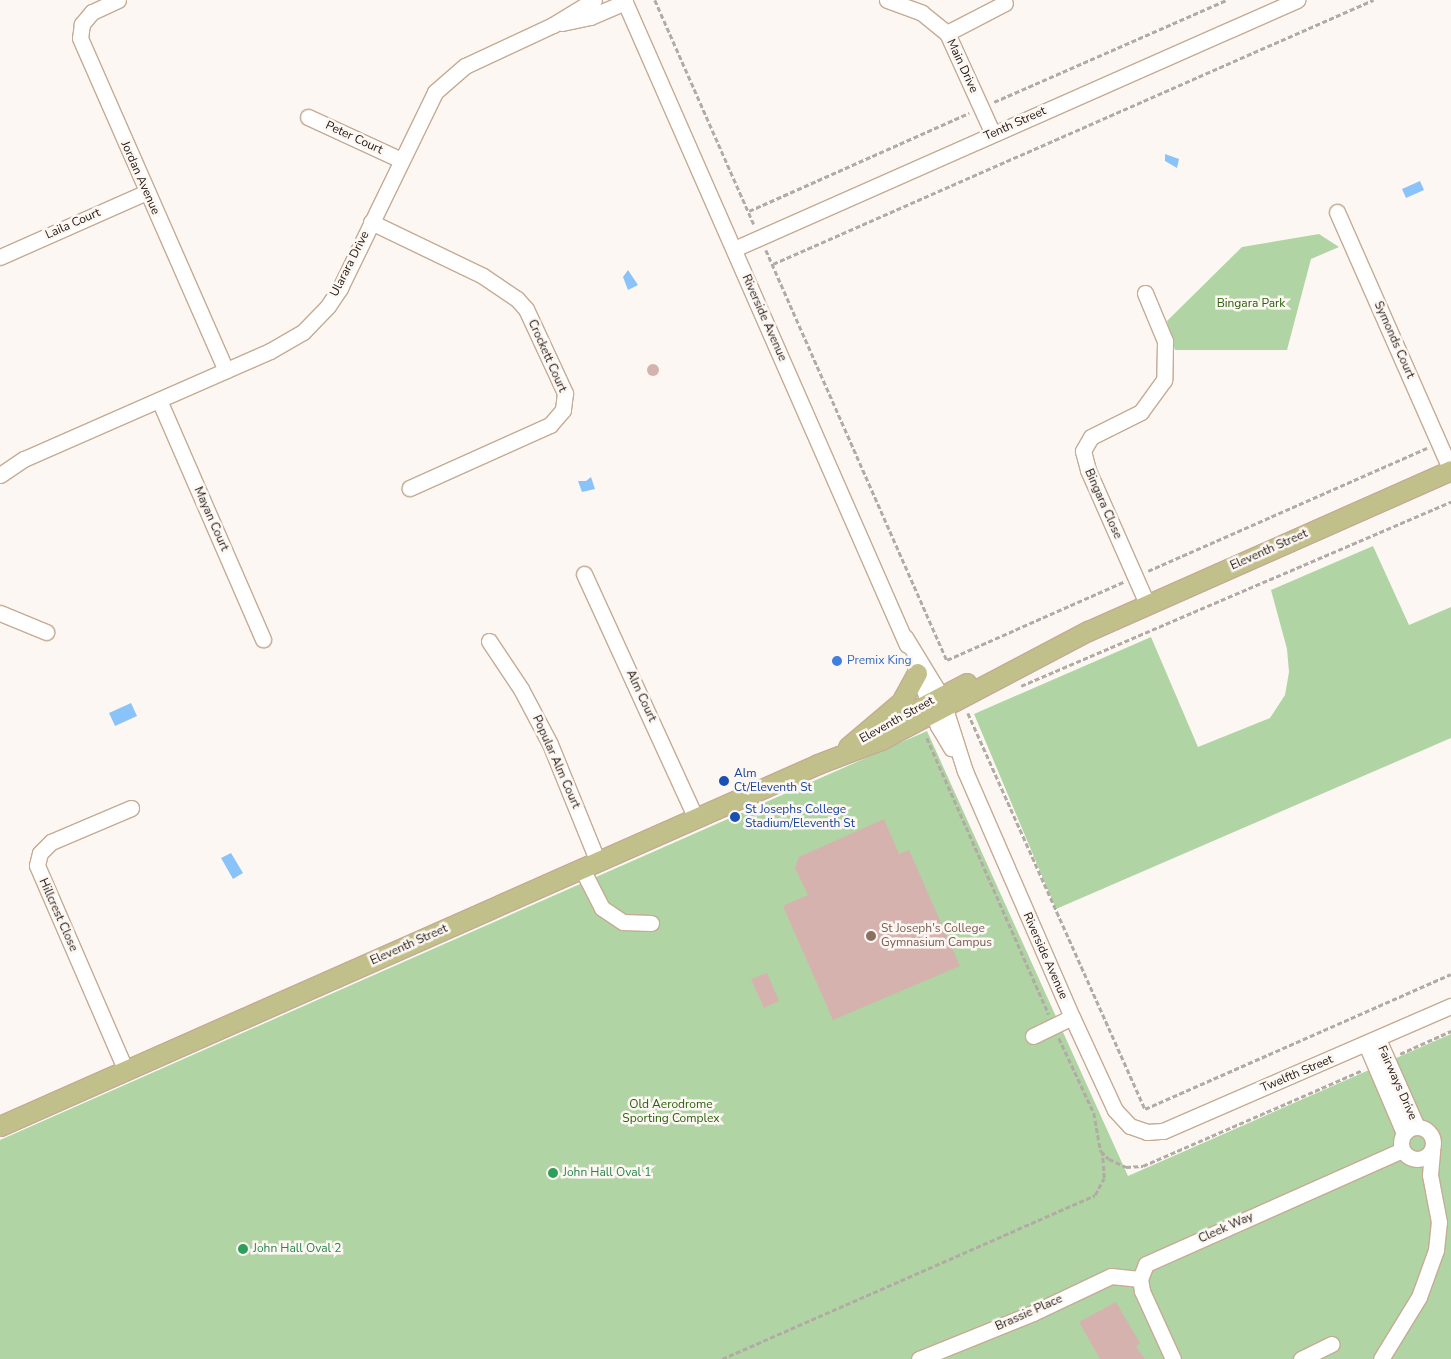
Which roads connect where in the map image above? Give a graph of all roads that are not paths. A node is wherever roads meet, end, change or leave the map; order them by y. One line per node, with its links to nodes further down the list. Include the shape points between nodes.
1 (118, 0): 12 (street, Jordan Avenue, via 92,12 82,24 80,38)
2 (594, 0): 7 (street, Ularara Drive)
3 (887, 0): 8 (street, Main Drive, via 922,13)
4 (1297, 0): 10 (street, Tenth Street)
5 (624, 1): 7 (street, Ularara Drive, via 590,17); 15 (street, Riverside Avenue)
6 (1005, 3): 8 (street)
7 (553, 25): 11 (street, Ularara Drive, via 481,57 449,77 425,110)
8 (947, 33): 10 (street, Main Drive)
9 (308, 116): 11 (street, Peter Court)
10 (993, 134): 15 (street, Tenth Street)
11 (401, 160): 14 (street, Ularara Drive)
12 (147, 192): 16 (street, Laila Court); 18 (street, Jordan Avenue)
13 (1337, 212): 20 (street, Symonds Court)
14 (371, 222): 18 (street, Ularara Drive, via 340,288 315,322 288,342); 22 (street, Crockett Court, via 483,276 517,299 526,309 565,393 563,410 550,424)
15 (734, 249): 27 (street, Riverside Avenue)
16 (0, 256)
17 (1145, 293): 24 (street, Bingara Close, via 1165,341 1164,380 1140,412 1091,437 1083,451 1088,470)
18 (226, 370): 19 (street, Ularara Drive)
19 (159, 400): 21 (street, Ularara Drive, via 24,459); 28 (street, Mayan Court)
20 (1451, 470): 24 (main road, Eleventh Street)
21 (0, 474)
22 (410, 488)
23 (584, 574): 35 (street, Alm Court)
24 (1147, 604): 31 (main road, Eleventh Street)
25 (0, 612): 26 (street)
26 (46, 632)
27 (905, 637): 30 (street, Riverside Avenue); 31 (street, Riverside Avenue)
28 (264, 639)
29 (490, 641): 36 (street, Popular Alm Court, via 521,688 550,744)
30 (917, 673): 31 (street, Riverside Avenue); 32 (main road, via 901,702)
31 (940, 708): 32 (main road, Eleventh Street); 33 (main road, Eleventh Street, via 881,740); 39 (street, Riverside Avenue, via 964,771)
32 (848, 747): 33 (main road, Eleventh Street)
33 (818, 764): 35 (main road, Eleventh Street)
34 (131, 808): 42 (street, Hillcrest Close, via 51,842 40,853 37,865)
35 (696, 819): 36 (main road, Eleventh Street)
36 (590, 865): 37 (street, Popular Alm Court, via 602,908 624,922); 42 (main road, Eleventh Street)
37 (651, 923)
38 (1451, 1006): 41 (street, Twelfth Street)
39 (1072, 1017): 40 (street); 45 (street, Riverside Avenue, via 1114,1110 1130,1126)
40 (1033, 1036)
41 (1372, 1041): 44 (street, Fairways Drive); 45 (street, Twelfth Street, via 1163,1131)
42 (126, 1071): 43 (main road, Eleventh Street)
43 (0, 1126)
44 (1411, 1130): 46 (street, via 1431,1134); 47 (street)
45 (1141, 1131)
46 (1432, 1150): 47 (street, Cleek Way, via 1424,1158); 48 (street)
47 (1408, 1155): 48 (street); 49 (street, Cleek Way, via 1151,1261)
48 (1430, 1175): 54 (street, via 1438,1222 1433,1263 1419,1297)
49 (1140, 1279): 51 (street, Brassie Place, via 1111,1276 1033,1313); 52 (street)
50 (1332, 1344): 53 (street)
51 (919, 1359)
52 (1173, 1359)
53 (1301, 1359)
54 (1381, 1359)

